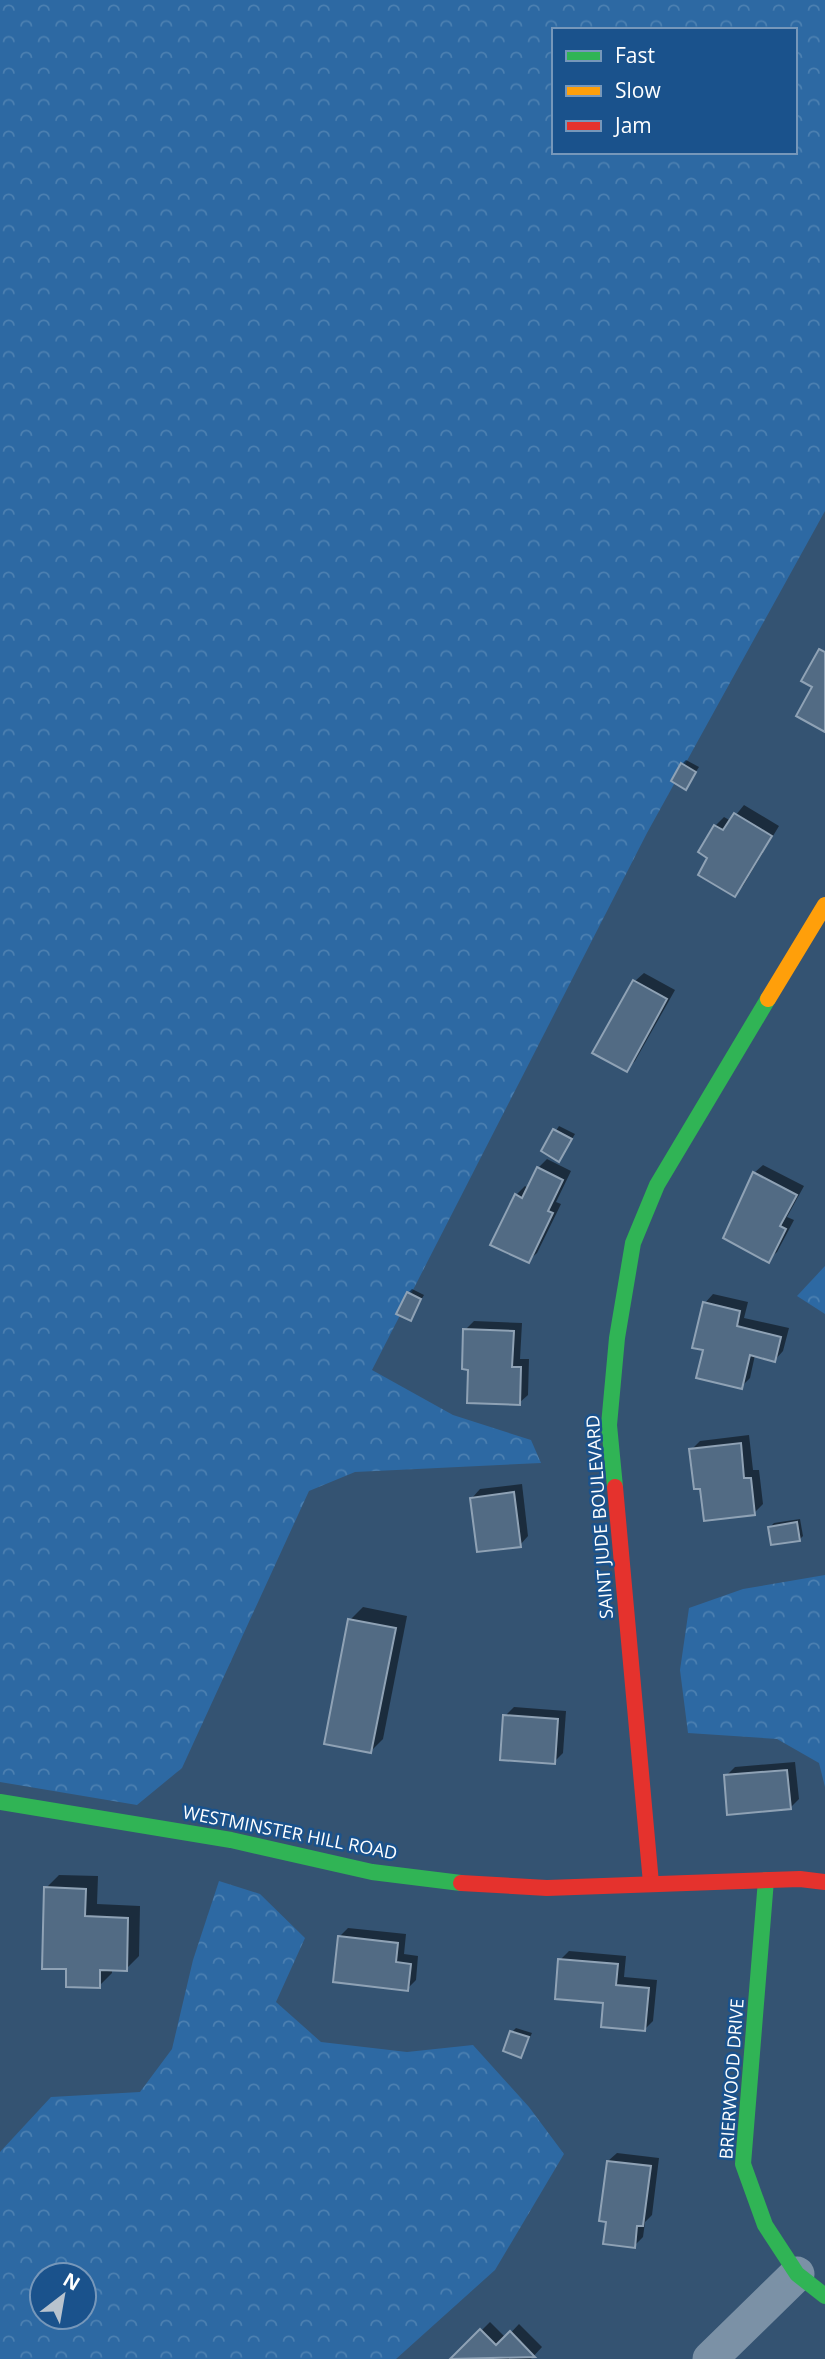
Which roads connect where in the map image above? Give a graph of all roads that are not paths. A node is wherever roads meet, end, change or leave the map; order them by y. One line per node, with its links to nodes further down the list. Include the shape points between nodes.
1 (825, 905): 5 (street, SAINT JUDE BOULEVARD, via 657,1185 633,1242 609,1425)
2 (0, 1802): 5 (street, WESTMINSTER HILL ROAD, via 231,1840 372,1872 485,1886)
3 (766, 1880): 4 (street, WESTMINSTER HILL ROAD); 5 (street, WESTMINSTER HILL ROAD); 6 (street, BRIERWOOD DRIVE, via 743,2164 765,2225)
4 (825, 1882)
5 (651, 1883)
6 (797, 2274): 7 (street, BRIERWOOD DRIVE); 8 (street)
7 (825, 2296)
8 (710, 2359)

